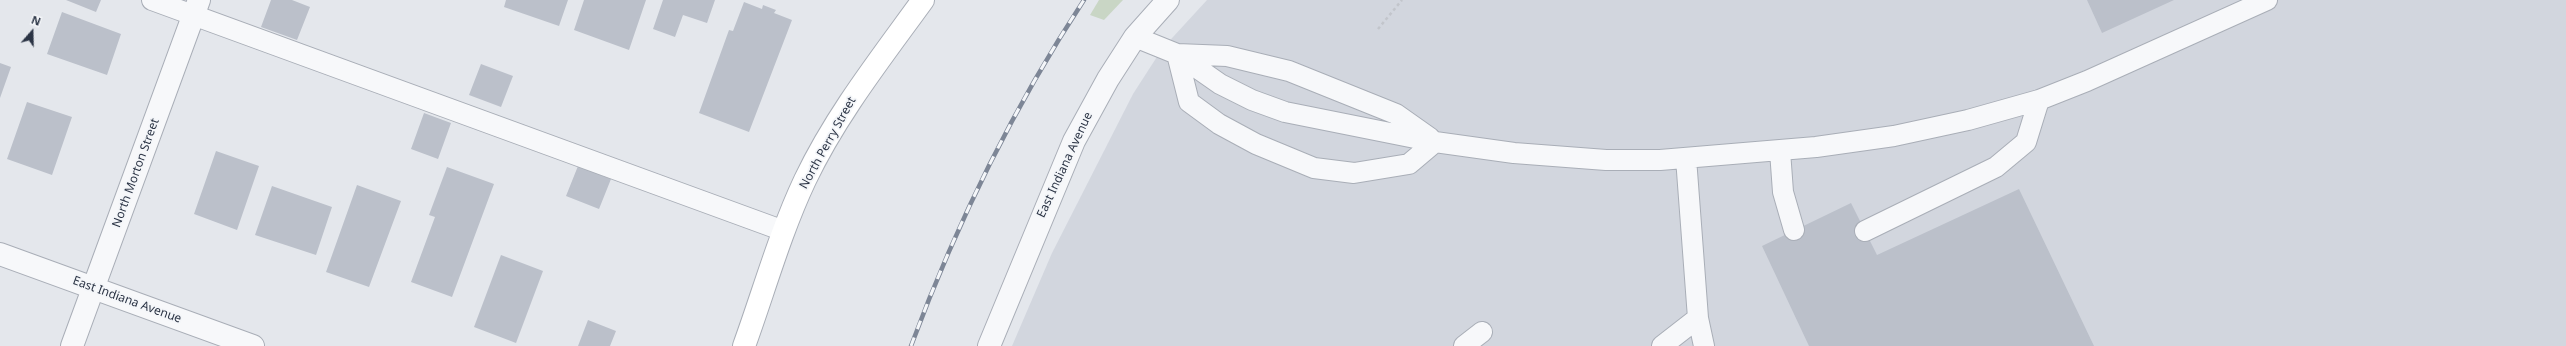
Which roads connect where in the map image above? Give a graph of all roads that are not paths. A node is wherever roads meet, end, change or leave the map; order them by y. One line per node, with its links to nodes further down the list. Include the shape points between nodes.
1 (152, 0): 5 (lane)
2 (923, 0): 13 (main road, North Perry Street, via 846,108 805,180)
3 (1168, 0): 6 (street, East Indiana Avenue)
4 (2267, 0): 8 (lane, via 2088,81)
5 (197, 8): 13 (lane); 16 (street, North Morton Street)
6 (1135, 36): 7 (lane); 22 (street, East Indiana Avenue, via 1108,78 1074,141)
7 (1177, 54): 9 (lane, via 1220,84 1272,108); 9 (lane, via 1228,56 1289,71 1396,114); 9 (lane, via 1189,102 1219,124 1256,144 1314,168 1354,173 1409,164)
8 (2039, 100): 10 (lane, via 1968,120 1894,136); 14 (lane, via 2026,142 1996,167)
9 (1435, 142): 11 (lane, via 1606,160)
10 (1780, 151): 11 (lane); 12 (lane, via 1784,192)
11 (1686, 158): 17 (lane)
12 (1794, 230)
13 (784, 231): 21 (main road, North Perry Street)
14 (1865, 231)
15 (0, 254): 16 (street, East Indiana Avenue)
16 (93, 288): 19 (street, North Morton Street); 20 (street, East Indiana Avenue)
17 (1698, 318): 24 (lane); 25 (lane)
18 (1482, 332): 23 (lane)
19 (72, 346)
20 (253, 346)
21 (744, 346)
22 (990, 346)
23 (1464, 346)
24 (1662, 346)
25 (1704, 346)

